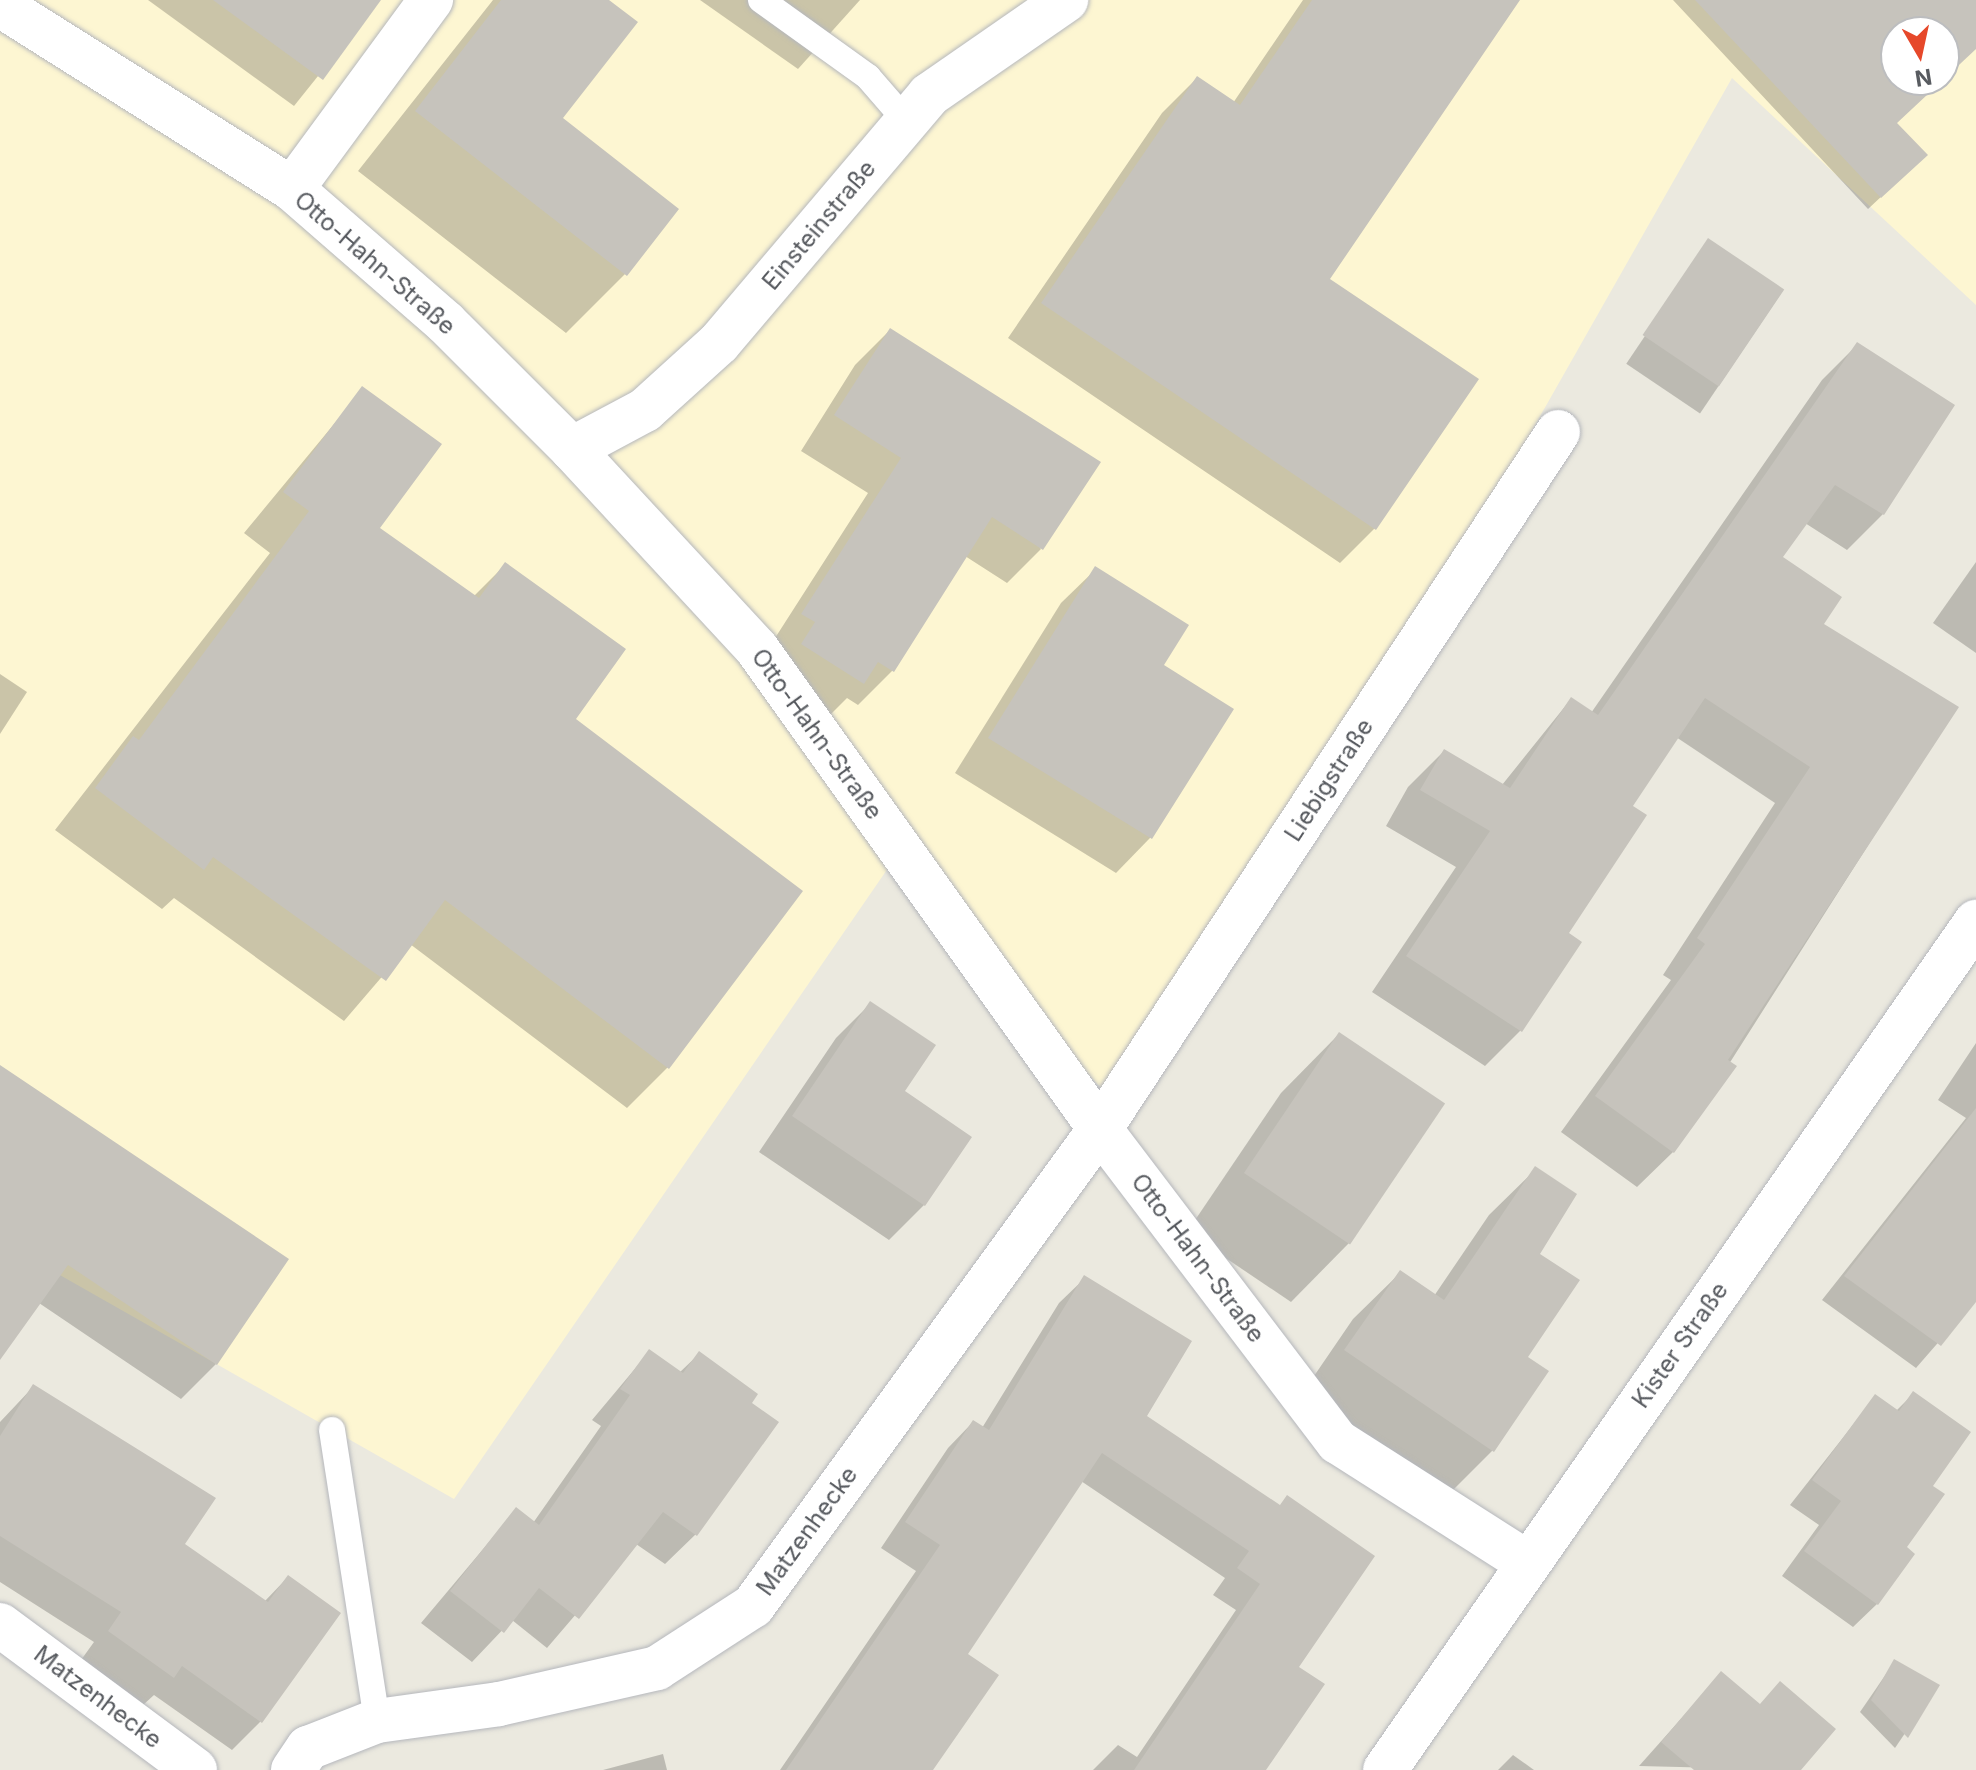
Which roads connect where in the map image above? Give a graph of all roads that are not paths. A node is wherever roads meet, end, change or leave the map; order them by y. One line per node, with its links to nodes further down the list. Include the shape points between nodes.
1 (431, 0): 6 (street)
2 (761, 0): 5 (lane, via 868,77)
3 (1066, 0): 5 (street, Einsteinstraße, via 929,95)
4 (0, 5): 6 (street, Otto-Hahn-Straße)
5 (907, 122): 8 (street, Einsteinstraße, via 719,343 645,410)
6 (292, 189): 8 (street, Otto-Hahn-Straße, via 446,323)
7 (1558, 432): 10 (street, Liebigstraße)
8 (572, 449): 10 (street, Otto-Hahn-Straße, via 757,649)
9 (1976, 922): 12 (street, Kister Straße)
10 (1100, 1129): 12 (street, Otto-Hahn-Straße, via 1338,1442); 14 (street, Matzenhecke, via 753,1606 657,1668 499,1704)
11 (332, 1430): 14 (lane)
12 (1528, 1563): 17 (street, Kister Straße)
13 (0, 1625): 15 (street, Matzenhecke)
14 (377, 1721): 16 (street, Matzenhecke, via 308,1748)
15 (195, 1770)
16 (293, 1770)
17 (1385, 1770)

